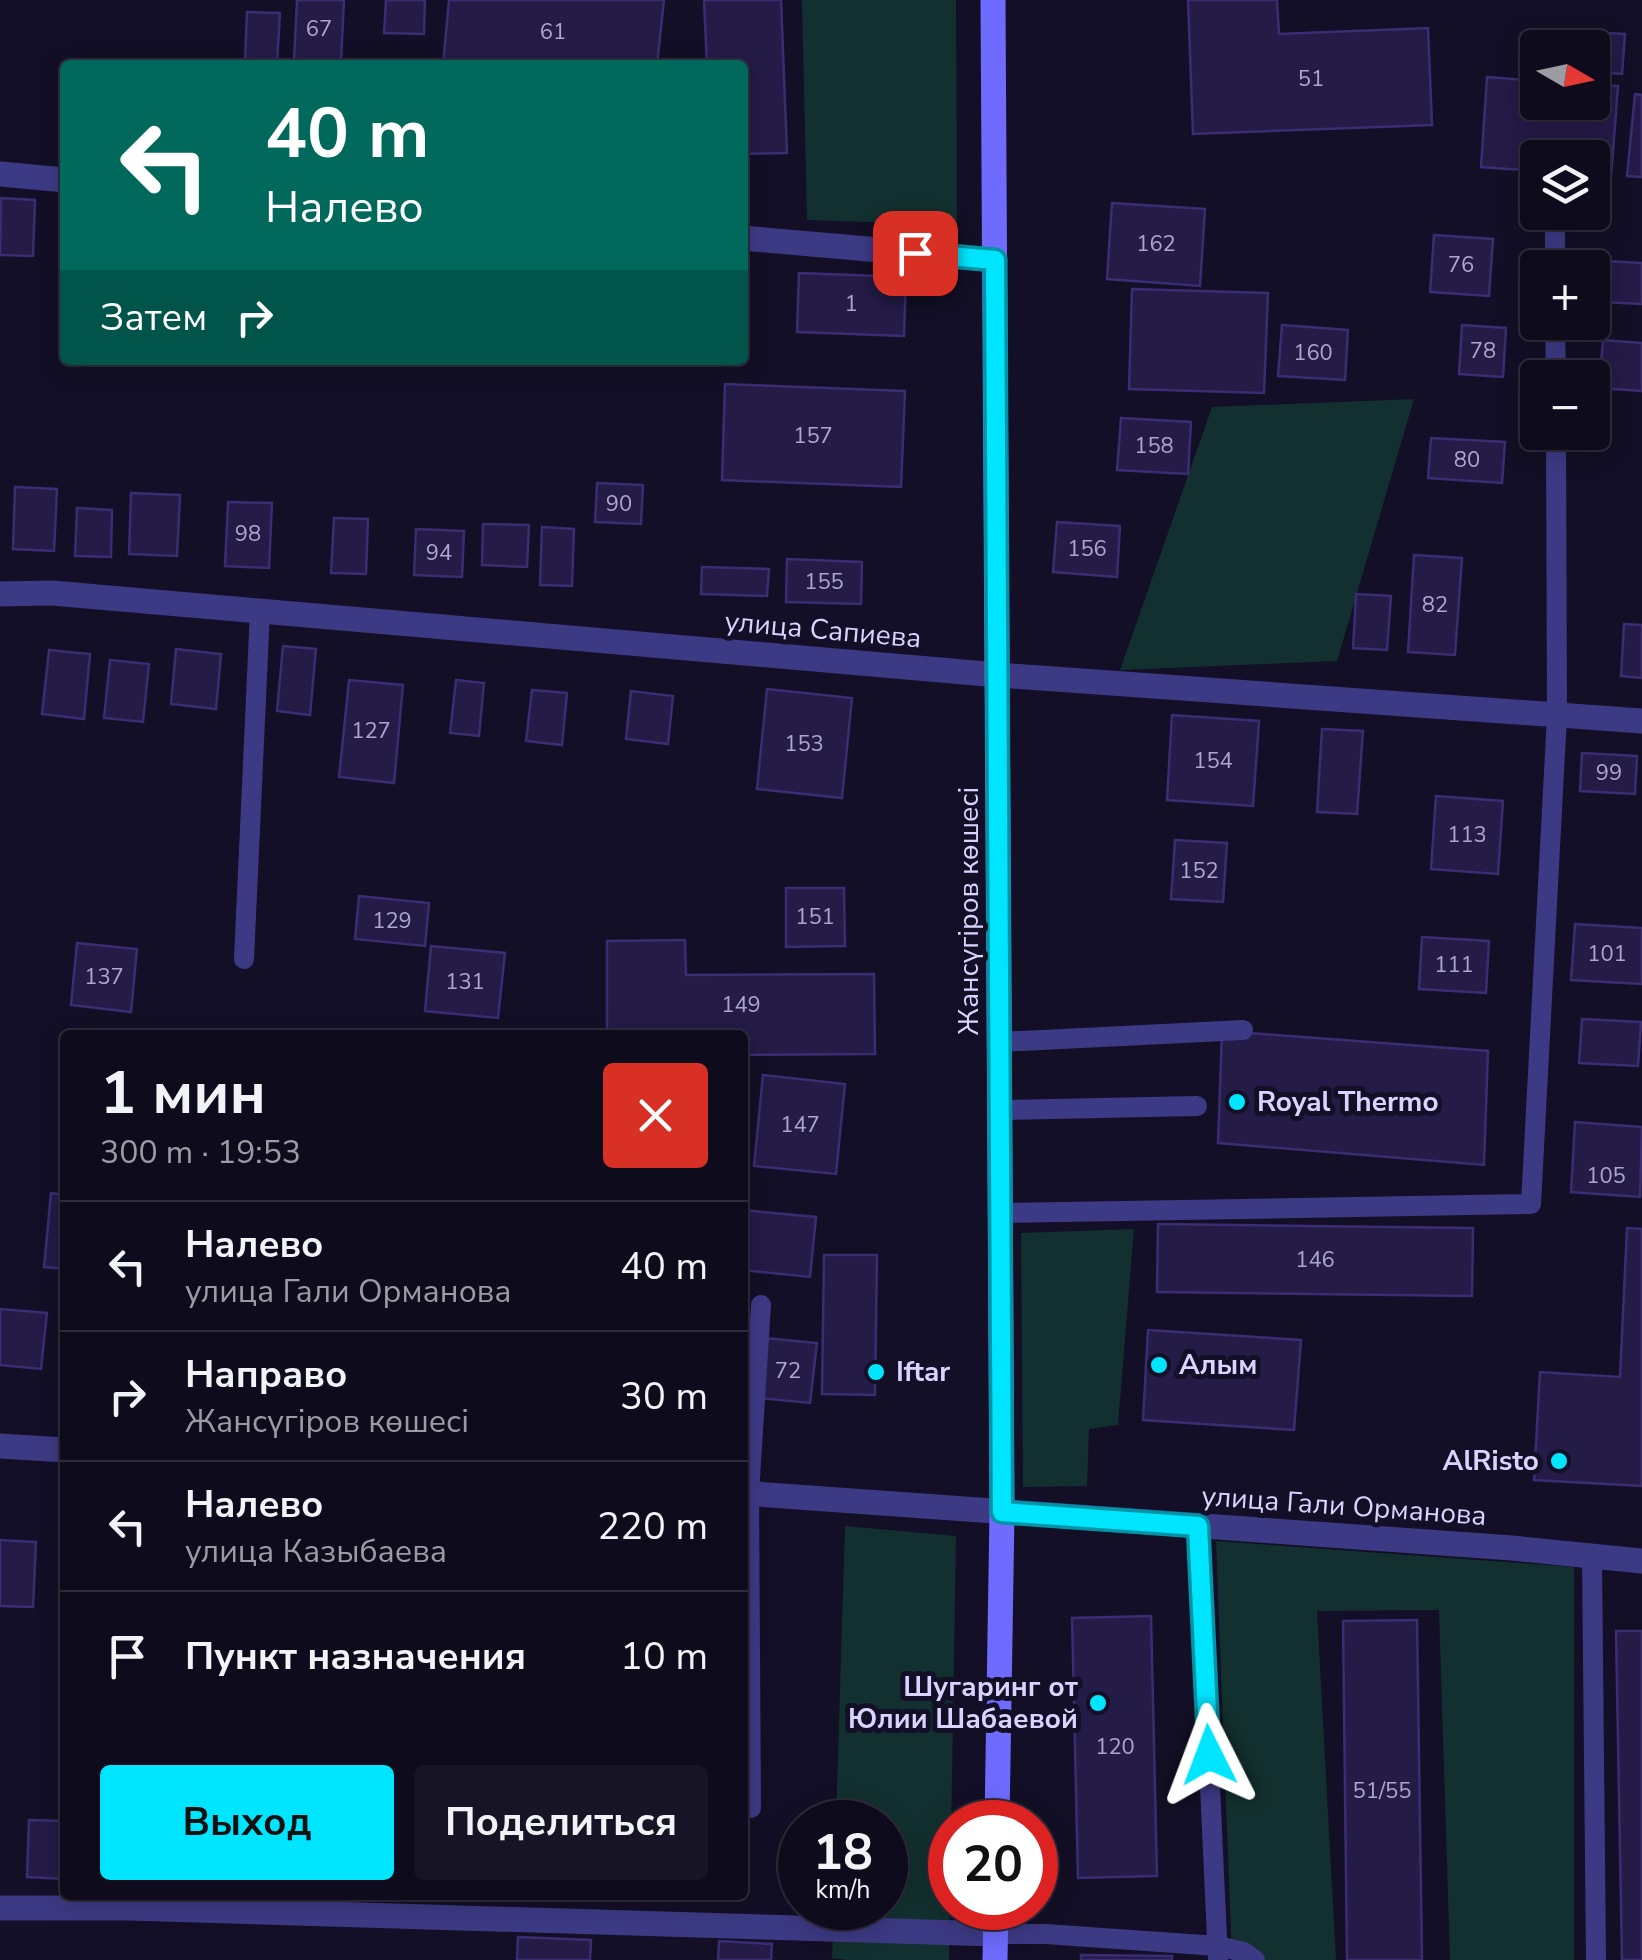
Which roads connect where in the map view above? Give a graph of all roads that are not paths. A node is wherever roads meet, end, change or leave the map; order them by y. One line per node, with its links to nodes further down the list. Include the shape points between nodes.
1 (993, 0): 5 (main road, Жансүгіров көшесі)
2 (0, 174): 3 (street)
3 (60, 180)
4 (748, 239): 5 (street)
5 (995, 260): 9 (main road, Жансүгіров көшесі)
6 (1556, 450): 10 (lane)
7 (0, 594): 8 (street, улица Сапиева)
8 (260, 612): 9 (street, улица Сапиева); 12 (lane)
9 (998, 676): 10 (street, улица Сапиева); 14 (main road, Жансүгіров көшесі)
10 (1557, 716): 11 (street, улица Сапиева); 17 (lane, via 1531,1204)
11 (1642, 721)
12 (244, 960)
13 (1243, 1030): 14 (lane)
14 (1000, 1042): 16 (main road, Жансүгіров көшесі)
15 (1198, 1106): 16 (lane)
16 (1000, 1110): 17 (main road, Жансүгіров көшесі)
17 (1000, 1212): 23 (main road, Жансүгіров көшесі)
18 (761, 1305): 21 (lane)
19 (0, 1446): 20 (street)
20 (60, 1450)
21 (748, 1469)
22 (748, 1494): 23 (street, улица Гали Орманова)
23 (1002, 1512): 24 (street, улица Гали Орманова); 28 (main road, Жансүгіров көшесі)
24 (1198, 1526): 25 (street, улица Гали Орманова); 32 (lane)
25 (1592, 1556): 26 (street, улица Гали Орманова); 34 (lane)
26 (1642, 1561)
27 (748, 1599): 29 (lane)
28 (997, 1800)
29 (752, 1808)
30 (0, 1908): 31 (street, via 170,1909)
31 (995, 1947): 32 (lane, via 1045,1934)
32 (1218, 1953): 33 (lane, via 1244,1952)
33 (1256, 1960)
34 (1596, 1960)

